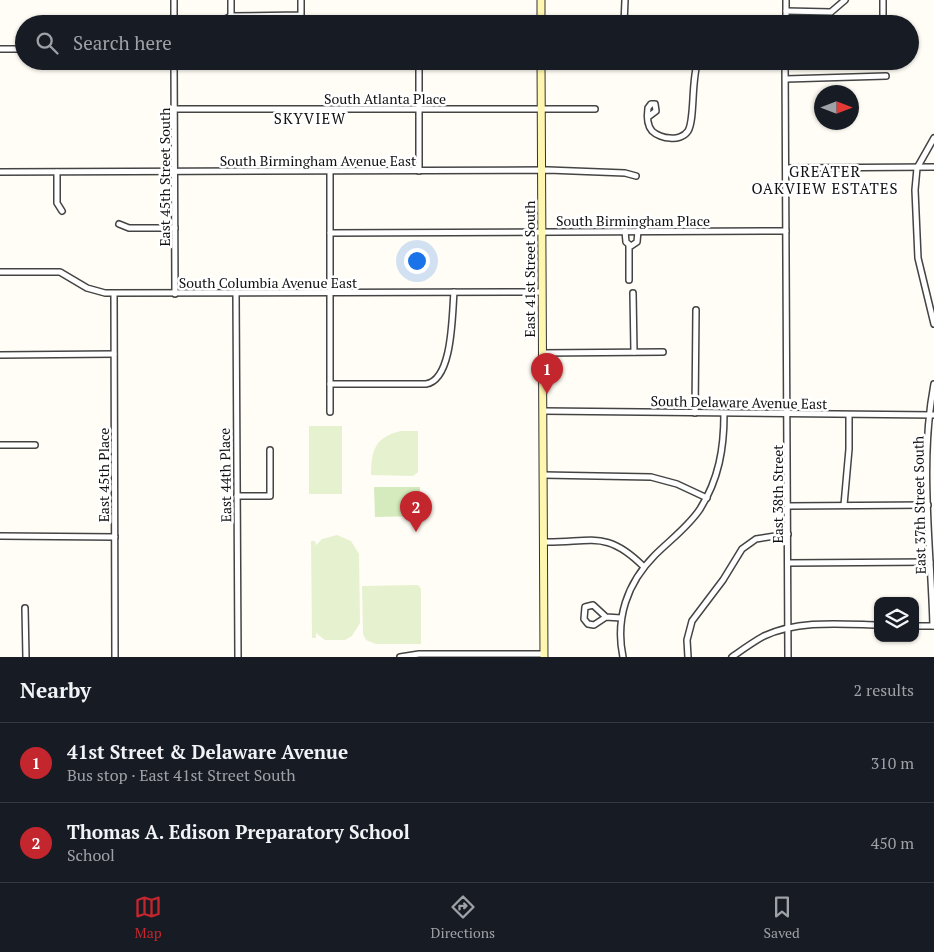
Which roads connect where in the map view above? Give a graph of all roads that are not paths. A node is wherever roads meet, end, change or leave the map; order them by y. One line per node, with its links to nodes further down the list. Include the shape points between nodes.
1 (174, 0): 10 (street)
2 (231, 0): 11 (street)
3 (301, 0): 12 (street)
4 (540, 0): 13 (main road)
5 (625, 0): 14 (street)
6 (786, 0): 9 (street)
7 (844, 0): 9 (street, via 837,9 826,13)
8 (882, 0): 16 (street)
9 (786, 11): 15 (street)
10 (174, 15)
11 (231, 15)
12 (301, 15)
13 (541, 15)
14 (624, 15)
15 (786, 15)
16 (883, 15)
17 (0, 49): 18 (street)
18 (15, 49)
19 (174, 70): 26 (street, East 45th Street South)
20 (419, 70): 27 (street)
21 (541, 70): 29 (main road, East 41st Street South)
22 (696, 70): 30 (street, via 691,124 687,132 678,138 658,135 650,127)
23 (786, 70): 25 (street, East 38th Street)
24 (886, 76): 25 (street)
25 (786, 79): 32 (street, East 38th Street)
26 (174, 109): 27 (street, South Atlanta Place); 40 (street, East 45th Street South)
27 (419, 109): 29 (street, South Atlanta Place); 35 (street)
28 (595, 109): 29 (street, South Atlanta Place)
29 (541, 110): 36 (main road, East 41st Street South)
30 (648, 117)
31 (934, 138): 33 (street)
32 (786, 168): 33 (street); 47 (street, East 38th Street)
33 (917, 168): 34 (street); 61 (street, via 918,252)
34 (934, 168)
35 (419, 170): 36 (street, South Birmingham Avenue East); 37 (street, South Birmingham Avenue East)
36 (542, 170): 41 (street, South Birmingham Avenue East); 48 (main road, East 41st Street South)
37 (330, 171): 40 (street, South Birmingham Avenue East); 49 (street)
38 (0, 172): 39 (street, South Birmingham Avenue East)
39 (57, 172): 40 (street, South Birmingham Avenue East); 42 (street, via 57,203)
40 (175, 172): 44 (street, East 45th Street South)
41 (636, 176)
42 (62, 211)
43 (119, 224): 44 (street, via 129,228)
44 (175, 228): 59 (street, East 45th Street South)
45 (625, 231): 46 (street, South Birmingham Place); 48 (street, South Birmingham Place); 50 (street)
46 (638, 231): 47 (street, South Birmingham Place); 50 (street, via 637,242)
47 (786, 231): 73 (street, East 38th Street)
48 (542, 232): 49 (street, South Birmingham Place); 54 (main road, East 41st Street South)
49 (330, 233): 56 (street)
50 (629, 245): 52 (street)
51 (0, 272): 58 (street, South Columbia Avenue East, via 60,272 96,292)
52 (629, 280)
53 (454, 292): 54 (street, South Columbia Avenue East); 56 (street, South Columbia Avenue East); 67 (street, via 452,326 442,373 437,380 426,384)
54 (542, 292): 64 (main road, East 41st Street South)
55 (236, 293): 56 (street, South Columbia Avenue East); 59 (street, South Columbia Avenue East); 80 (street, East 44th Place)
56 (330, 293): 67 (street)
57 (633, 293): 62 (street)
58 (114, 294): 59 (street, South Columbia Avenue East); 65 (street, East 45th Place)
59 (175, 294)
60 (696, 310): 71 (street)
61 (934, 324)
62 (634, 352): 63 (street); 64 (street)
63 (663, 352)
64 (542, 353): 69 (main road, East 41st Street South)
65 (114, 354): 66 (street); 87 (street, East 45th Place)
66 (0, 355)
67 (330, 384): 70 (street)
68 (934, 384): 74 (street, East 37th Street South)
69 (543, 411): 71 (street, South Delaware Avenue East); 79 (main road, East 41st Street South)
70 (330, 412)
71 (696, 413): 72 (street, South Delaware Avenue East)
72 (724, 414): 73 (street, South Delaware Avenue East); 81 (street, via 722,454)
73 (788, 415): 75 (street, South Delaware Avenue East); 84 (street, East 38th Street)
74 (931, 415): 75 (street, South Delaware Avenue East); 83 (street, East 37th Street South)
75 (849, 416): 82 (street)
76 (0, 445): 77 (street)
77 (35, 445)
78 (270, 450): 80 (street, via 270,496)
79 (544, 475): 81 (street, via 651,477 677,484); 88 (main road, East 41st Street South)
80 (237, 496): 102 (street, East 44th Place)
81 (707, 498): 91 (street, via 684,529)
82 (844, 505): 83 (street); 84 (street)
83 (928, 505): 89 (street, East 37th Street South)
84 (788, 506): 85 (street, East 38th Street)
85 (788, 534): 90 (street, East 38th Street); 105 (street, via 756,539 742,549 692,621 687,640)
86 (0, 536): 87 (street)
87 (115, 537): 101 (street, East 45th Place)
88 (544, 542): 91 (street, via 603,540 623,548); 99 (main road, East 41st Street South)
89 (930, 562): 90 (street); 97 (street, East 37th Street South)
90 (788, 563): 98 (street, East 38th Street)
91 (644, 567): 94 (street, via 629,593)
92 (25, 608): 100 (street)
93 (606, 617): 93 (street, via 593,605 585,607 584,619 588,624 594,625); 94 (street)
94 (621, 618): 104 (street)
95 (874, 625): 98 (street, via 825,624)
96 (919, 626): 97 (street)
97 (934, 626)
98 (788, 628): 106 (street, via 763,637); 107 (street, East 38th Street)
99 (544, 656): 103 (street, via 424,654)
100 (26, 657)
101 (115, 657)
102 (238, 657)
103 (400, 657)
104 (623, 657)
105 (688, 657)
106 (732, 657)
107 (788, 657)

